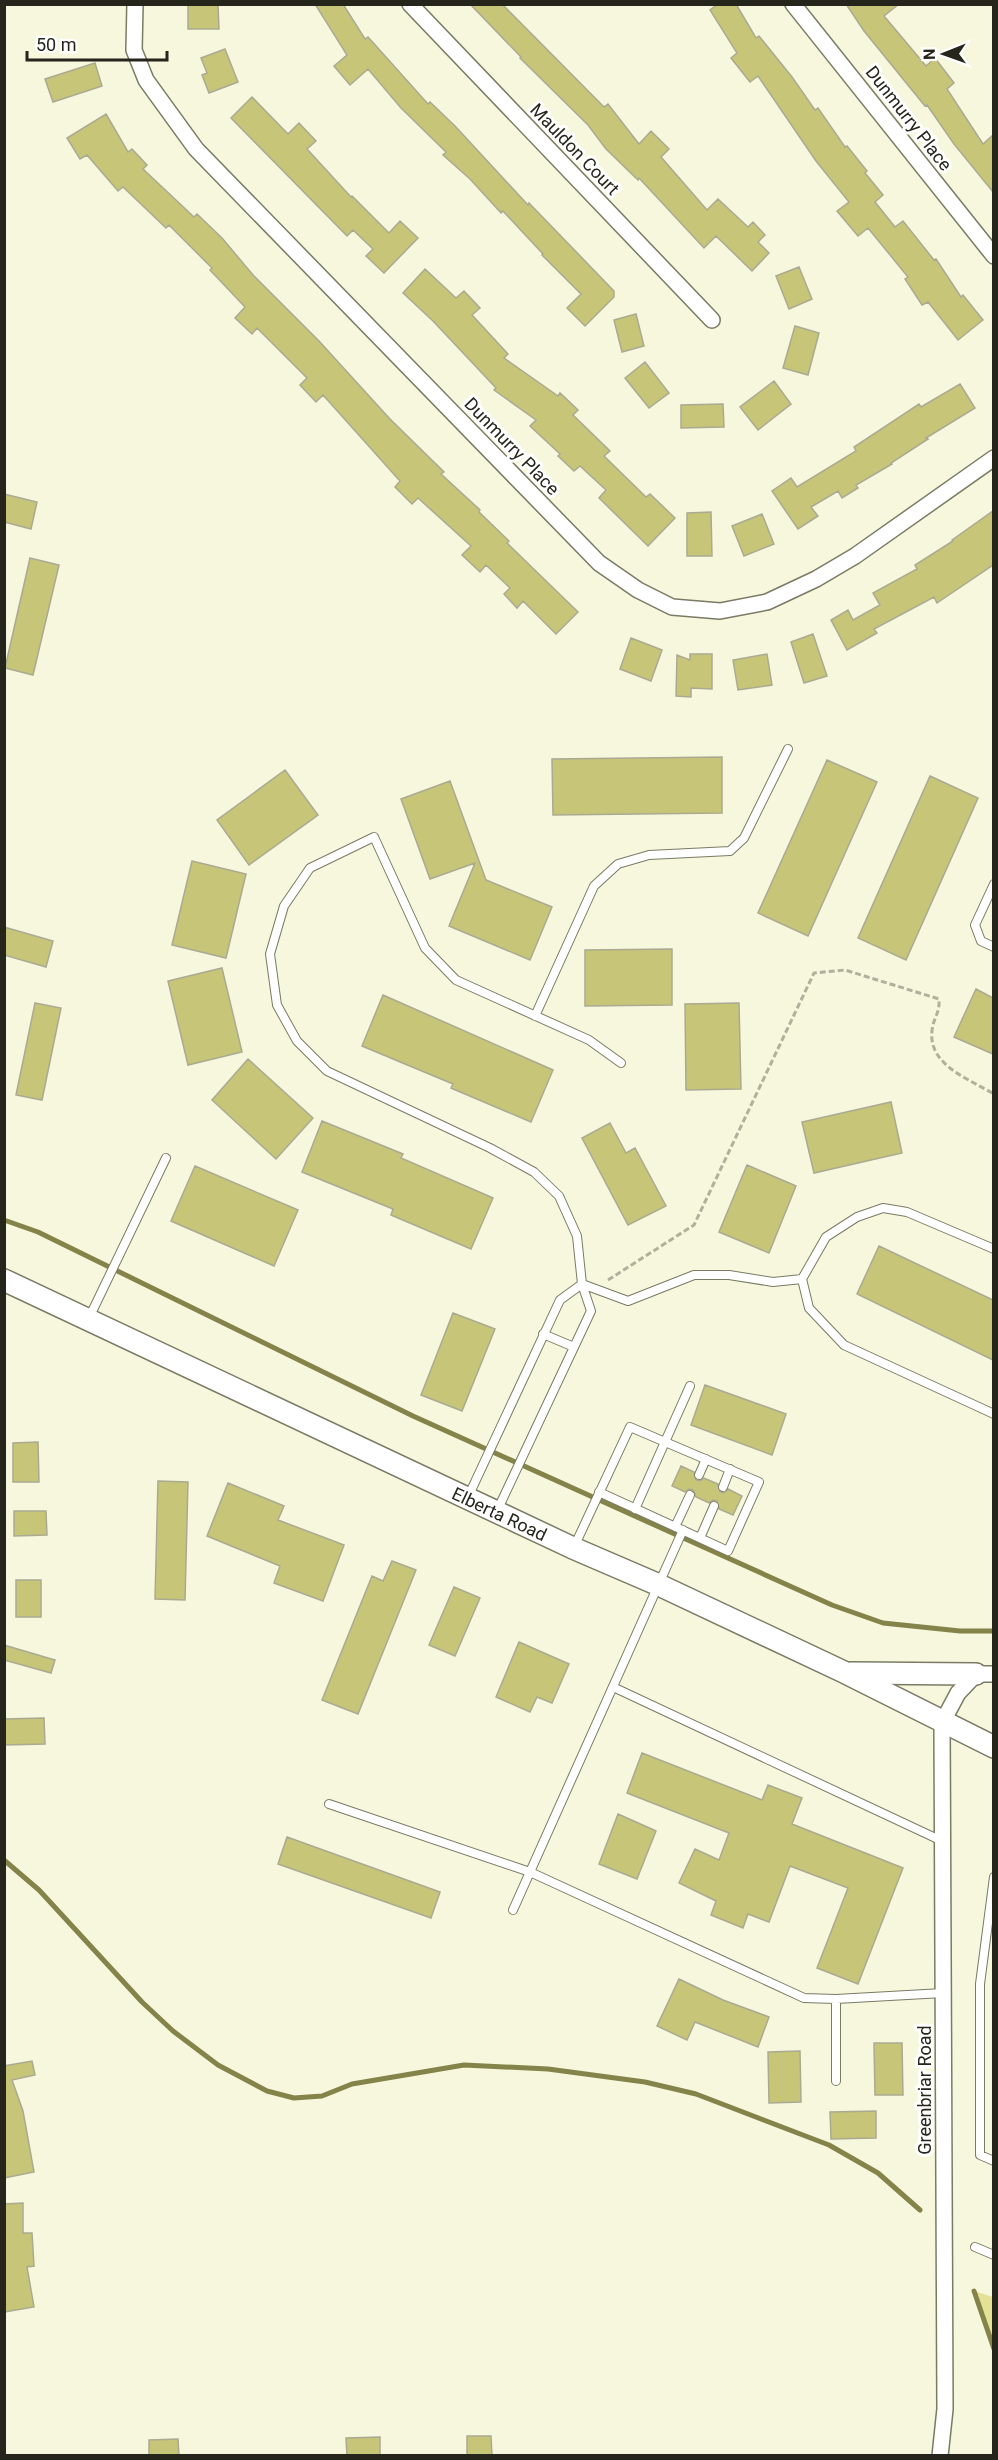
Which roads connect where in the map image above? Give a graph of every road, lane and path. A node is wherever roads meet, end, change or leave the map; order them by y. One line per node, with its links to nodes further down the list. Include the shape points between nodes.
1 (135, 4): 6 (street, Dunmurry Place, via 134,50 147,80 196,149 599,563 638,590 672,607 720,610 767,602 855,556)
2 (410, 4): 5 (street, Mauldon Court)
3 (793, 4): 4 (street, Dunmurry Place)
4 (993, 256)
5 (712, 320)
6 (993, 458)
7 (788, 749): 10 (lane, via 744,838 730,851 649,855 618,864 594,886)
8 (993, 884): 9 (lane, via 975,925 981,941)
9 (993, 947)
10 (534, 1016): 11 (lane, via 589,1040); 17 (lane, via 456,980 424,948 374,837 310,868 284,906 270,954 277,1005 297,1041 327,1071 534,1172 559,1196 577,1236)
11 (621, 1063)
12 (993, 1094): 18 (path, via 940,1060 932,1048 939,999 844,970 814,973 694,1225)
13 (166, 1158): 19 (lane)
14 (993, 1249): 15 (lane, via 908,1212 883,1208 857,1217 826,1237)
15 (802, 1279): 18 (lane, via 772,1282 729,1275 694,1275 628,1301); 23 (lane, via 809,1308 844,1345)
16 (4, 1280): 19 (street, Elberta Road)
17 (582, 1284): 18 (lane); 20 (lane, via 560,1300); 21 (lane, via 591,1311)
18 (594, 1289)
19 (88, 1319): 31 (street, Elberta Road)
20 (543, 1334): 21 (lane); 31 (lane)
21 (574, 1347): 34 (lane)
22 (690, 1386): 24 (lane)
23 (993, 1414)
24 (667, 1442): 25 (lane); 29 (lane, via 630,1427); 33 (lane)
25 (706, 1459): 26 (lane); 27 (lane)
26 (729, 1469): 28 (lane); 37 (lane, via 759,1482 728,1551)
27 (699, 1475)
28 (723, 1487)
29 (599, 1492): 33 (lane); 38 (lane)
30 (690, 1495): 35 (lane)
31 (467, 1498): 34 (street, Elberta Road)
32 (714, 1506): 37 (lane)
33 (635, 1509): 35 (lane)
34 (496, 1512): 38 (street, Elberta Road)
35 (675, 1527): 36 (lane)
36 (683, 1530): 37 (lane); 39 (lane)
37 (700, 1538)
38 (573, 1548): 39 (street, Elberta Road)
39 (659, 1585): 40 (street, Elberta Road); 42 (lane)
40 (846, 1673): 41 (street); 43 (street, Elberta Road)
41 (985, 1674): 43 (street, via 958,1694)
42 (613, 1687): 46 (lane); 47 (lane)
43 (942, 1723): 44 (street, Elberta Road); 46 (street, Greenbriar Road)
44 (993, 1747)
45 (329, 1804): 47 (lane)
46 (942, 1841): 50 (street, Greenbriar Road)
47 (530, 1872): 49 (lane); 51 (lane, via 804,1998)
48 (993, 1878): 53 (lane, via 980,1984 980,2155)
49 (513, 1910)
50 (943, 1993): 51 (lane); 56 (street, Greenbriar Road, via 945,2409)
51 (836, 1998): 52 (lane)
52 (836, 2081)
53 (993, 2161)
54 (975, 2247): 55 (lane)
55 (993, 2255)
56 (940, 2456)

